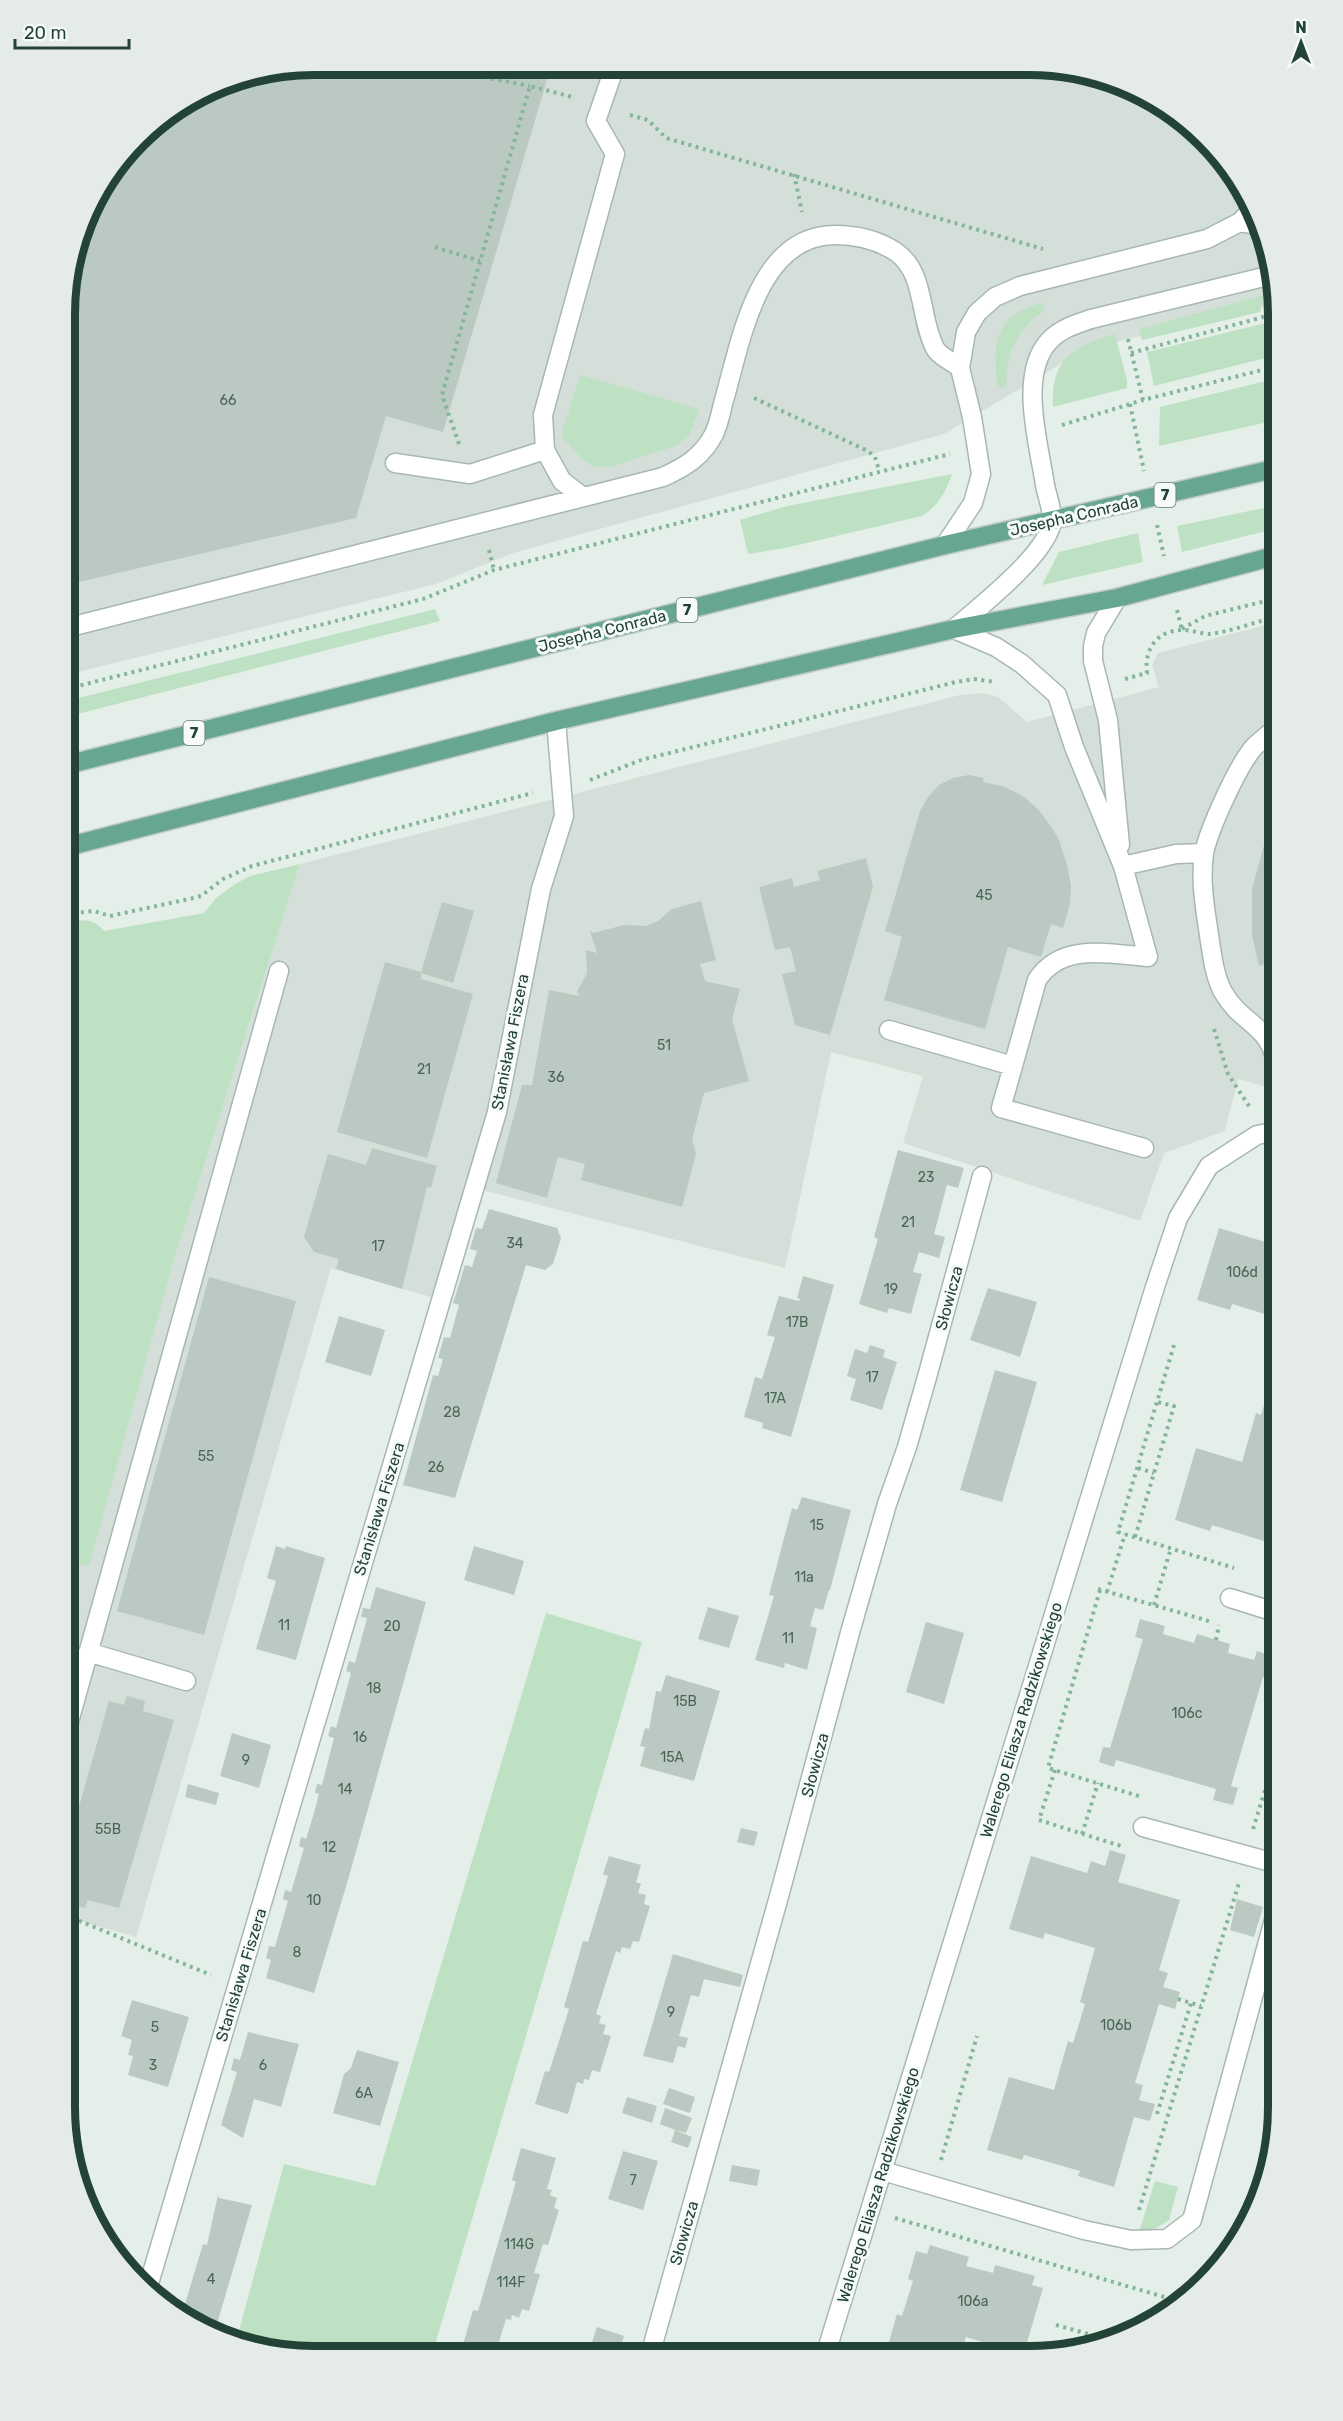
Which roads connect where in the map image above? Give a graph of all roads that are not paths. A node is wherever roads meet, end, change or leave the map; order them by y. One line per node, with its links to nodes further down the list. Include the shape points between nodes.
1 (612, 75): 5 (street, via 596,121 615,154 543,415)
2 (1247, 215): 4 (street, via 1207,239 1020,286 995,297 977,313 966,332)
3 (1265, 277): 9 (street, via 1091,319 1050,340 1034,368 1032,397)
4 (960, 368): 8 (street, via 935,350 915,279 897,253 873,241 847,235 808,239 780,259 751,303 715,432 704,452 663,477); 10 (street, via 981,474 973,502)
5 (545, 450): 6 (street, via 470,474); 8 (street, via 562,481)
6 (395, 464)
7 (1268, 470): 9 (main road, Josepha Conrada / 7)
8 (583, 497): 13 (street)
9 (1052, 521): 10 (main road, Josepha Conrada / 7); 14 (street, via 1042,543 1018,574)
10 (945, 545): 17 (main road, Josepha Conrada / 7)
11 (1268, 558): 12 (main road)
12 (1117, 598): 14 (main road); 20 (street, via 1096,633 1093,661 1108,720)
13 (75, 626)
14 (954, 629): 15 (main road); 20 (street, via 996,647 1057,695)
15 (556, 721): 18 (main road); 37 (street, Stanisława Fiszera, via 564,816 541,889 497,1112)
16 (1268, 735): 19 (street, via 1253,748 1220,807)
17 (75, 763)
18 (75, 845)
19 (1204, 853): 20 (street, via 1176,854); 23 (street, via 1202,891 1216,972 1236,1009)
20 (1123, 866): 24 (street, via 1148,957 1069,955 1044,968 1037,980)
21 (279, 970): 30 (street)
22 (889, 1030): 24 (street)
23 (1268, 1038)
24 (1013, 1066): 26 (street, via 1001,1108)
25 (1268, 1133): 36 (street, Walerego Eliasza Radzikowskiego, via 1257,1135 1209,1166 1178,1218)
26 (1144, 1148)
27 (982, 1176): 38 (street, Słowicza, via 851,1629)
28 (1230, 1598): 29 (street)
29 (1268, 1610)
30 (88, 1652): 31 (street); 32 (street)
31 (186, 1681)
32 (75, 1699)
33 (1143, 1827): 34 (street)
34 (1268, 1861)
35 (1268, 1942): 36 (street, via 1192,2220 1167,2239 1131,2240 1084,2230)
36 (883, 2171): 39 (street, Walerego Eliasza Radzikowskiego)
37 (150, 2281)
38 (653, 2346)
39 (828, 2346)

